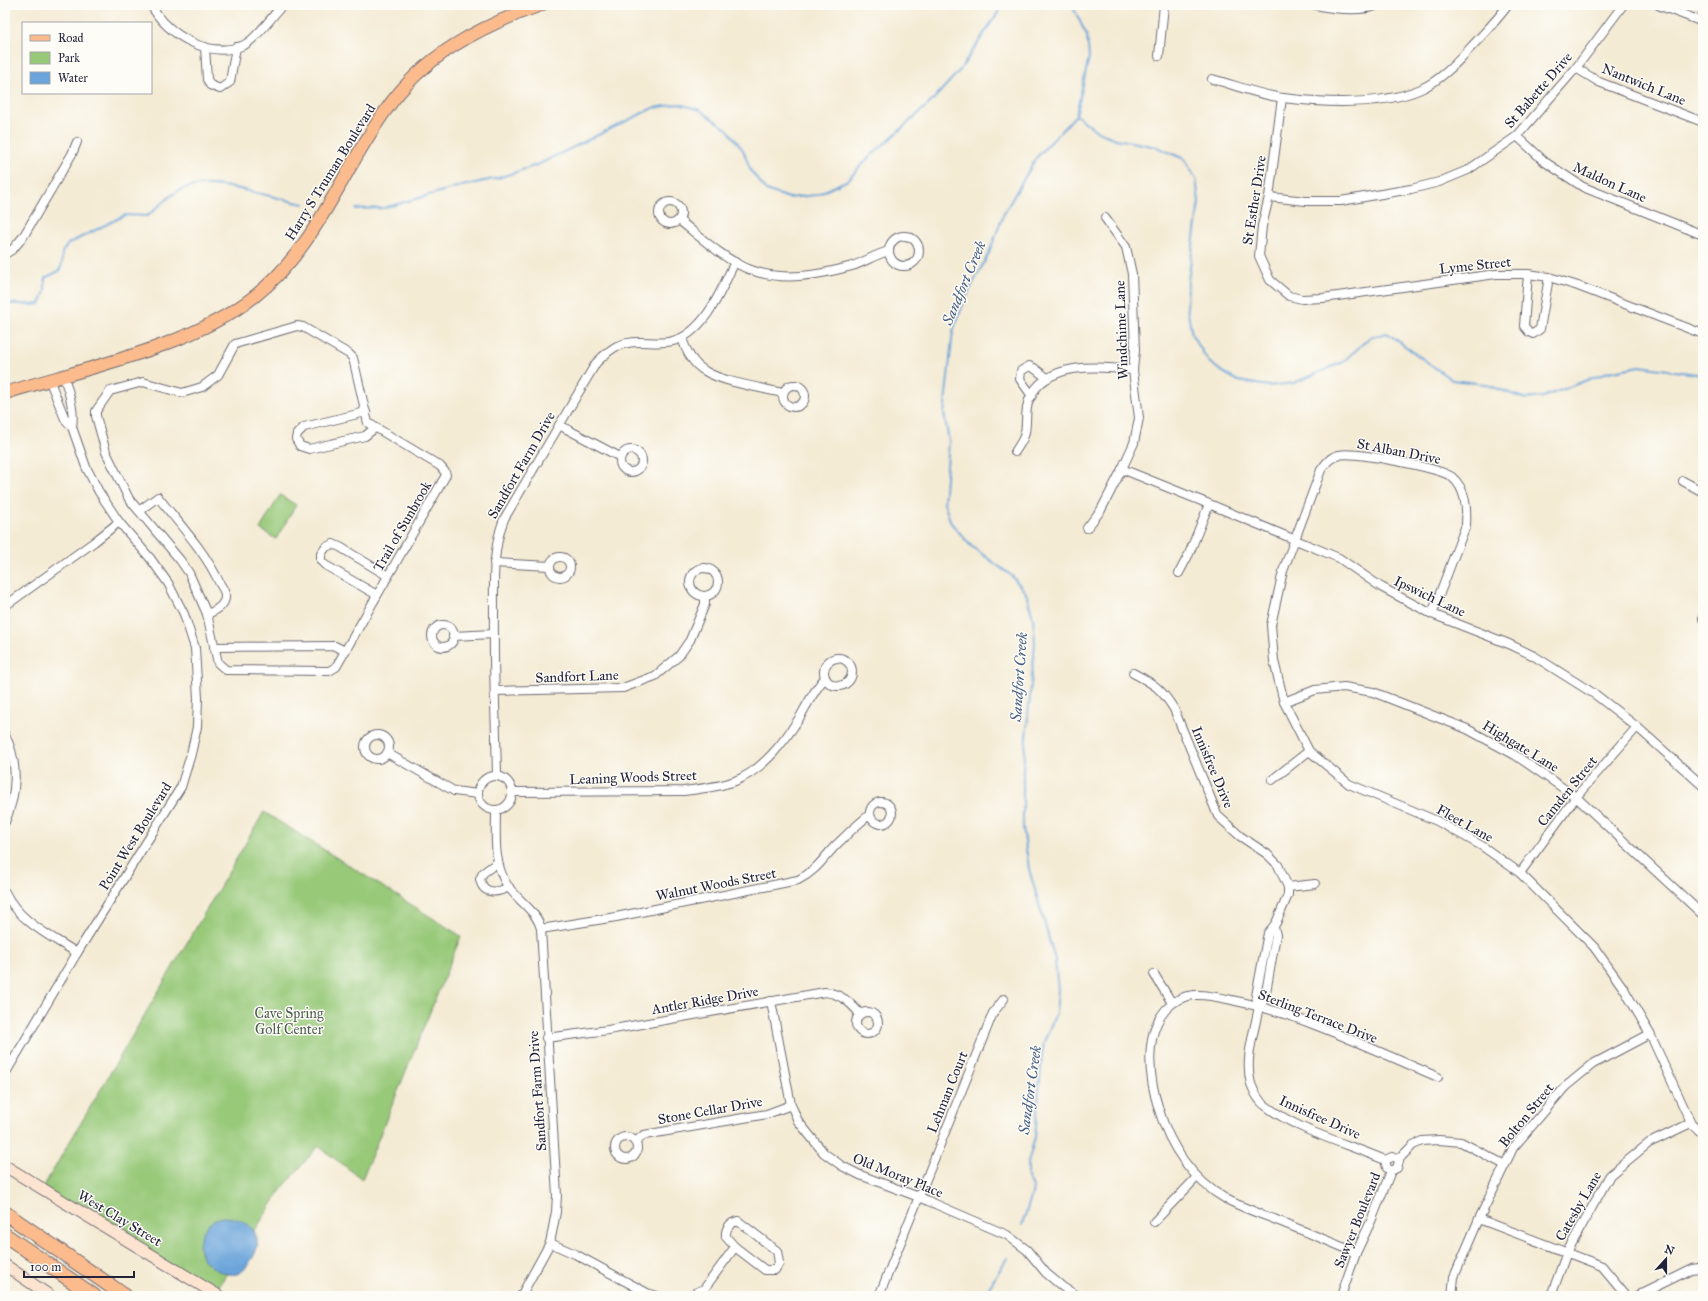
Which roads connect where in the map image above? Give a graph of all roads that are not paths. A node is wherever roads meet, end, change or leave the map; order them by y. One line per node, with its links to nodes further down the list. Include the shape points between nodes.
1 (151, 5): 11 (street, via 175,33)
2 (282, 5): 12 (street, via 245,45)
3 (541, 5): 33 (main road, Harry S Truman Boulevard, via 469,35 408,82 375,126 304,245 256,295 225,315 178,339)
4 (1164, 5): 13 (street)
5 (1316, 5): 6 (street, via 1369,8)
6 (1378, 5)
7 (1508, 5): 16 (street, via 1501,16 1454,66 1422,89 1399,97 1378,100)
8 (1623, 5): 14 (street, St Babette Drive)
9 (1658, 5): 10 (street)
10 (1703, 22)
11 (205, 47): 12 (street, via 220,50); 12 (street, via 207,79 210,85 220,89 230,82)
12 (236, 47)
13 (1159, 56)
14 (1576, 68): 17 (street, Nantwich Lane, via 1599,82); 18 (street, St Babette Drive)
15 (1212, 79): 16 (street)
16 (1282, 98): 20 (street, St Esther Drive)
17 (1703, 122)
18 (1517, 136): 20 (street, St Babette Drive, via 1468,170 1411,189 1341,201); 23 (street, Maldon Lane, via 1544,162 1583,187)
19 (77, 142): 25 (street, via 23,237)
20 (1269, 197): 29 (street, St Esther Drive, via 1262,226 1259,256 1270,280)
21 (1105, 218): 32 (street, Windchime Lane, via 1126,247 1132,274 1135,350)
22 (678, 220): 26 (street)
23 (1703, 235)
24 (889, 251): 26 (street, via 853,266 800,276 769,275 750,270)
25 (5, 254)
26 (735, 262): 31 (street, Sandfort Farm Drive, via 704,320)
27 (1528, 274): 28 (street, Lyme Street); 28 (street, via 1524,326 1533,334 1540,329); 29 (street, Lyme Street, via 1496,274 1302,300)
28 (1549, 277): 30 (street, Lyme Street)
29 (1289, 296)
30 (1703, 334)
31 (682, 338): 37 (street, via 688,353 705,371); 40 (street, Sandfort Farm Drive, via 670,343 628,343 616,346 604,354)
32 (1133, 370): 34 (street, via 1105,367 1069,370); 45 (street, Windchime Lane, via 1138,400 1138,430)
33 (63, 375): 35 (main road, Harry S Truman Boulevard); 41 (street, Point West Boulevard, via 74,417)
34 (1047, 378): 38 (street); 38 (street, via 1029,366 1021,371 1020,379)
35 (49, 379): 36 (main road, Harry S Truman Boulevard); 41 (street, Point West Boulevard)
36 (5, 393)
37 (783, 393)
38 (1032, 396): 43 (street, via 1026,414 1024,435)
39 (366, 412): 42 (street, Trail of Sunbrook, via 368,423); 42 (street, via 304,427 297,434 297,442 309,449 365,436); 49 (street, Trail of Sunbrook, via 349,354 297,326 239,341 218,376 206,385 191,391 178,392 143,382 115,388 106,394 96,411 96,416 108,458 129,499)
40 (559, 425): 44 (street); 53 (street, Sandfort Farm Drive, via 504,519 497,536)
41 (72, 427): 50 (street, Point West Boulevard, via 86,467)
42 (375, 428): 56 (street, Trail of Sunbrook, via 440,466 446,475)
43 (1015, 452)
44 (620, 457)
45 (1122, 470): 48 (street, Ipswich Lane); 51 (street, Windchime Lane, via 1101,510)
46 (1684, 481): 47 (street)
47 (1703, 492)
48 (1209, 504): 52 (street, Ipswich Lane); 55 (street)
49 (140, 510): 60 (street, Trail of Sunbrook, via 189,573); 60 (street, via 158,496 203,553 225,595 224,602 215,611)
50 (119, 522): 59 (street); 91 (street, Point West Boulevard, via 168,583 184,614 195,648 197,727 181,787)
51 (1087, 528)
52 (1296, 539): 61 (street, Ipswich Lane, via 1339,558 1381,587); 61 (street, St Alban Drive, via 1321,470 1329,459 1338,455 1356,454 1444,472 1452,477 1464,494 1467,509 1466,525); 69 (street, Fleet Lane, via 1283,571 1271,626 1274,661)
53 (494, 563): 54 (street); 62 (street, Sandfort Farm Drive)
54 (550, 566)
55 (1179, 573)
56 (388, 576): 57 (street, Trail of Sunbrook); 57 (street, via 333,544 326,547 321,554 321,561 325,565)
57 (377, 595): 65 (street, Trail of Sunbrook)
58 (706, 596): 68 (street, Sandfort Lane, via 690,640 679,656 655,676 623,688)
59 (5, 606)
60 (207, 614): 64 (street, Trail of Sunbrook)
61 (1432, 614): 70 (street, Ipswich Lane, via 1509,644 1551,666 1596,695)
62 (494, 634): 63 (street); 68 (street, Sandfort Farm Drive)
63 (453, 636)
64 (214, 647): 65 (street, via 335,646); 65 (street, Trail of Sunbrook, via 218,663 226,670 329,671 336,668)
65 (345, 651)
66 (1132, 673): 87 (street, Innisfree Drive, via 1156,686 1174,709 1218,816 1278,865)
67 (825, 678): 77 (street, Leaning Woods Street, via 780,744 753,772 734,782 683,790)
68 (495, 690): 74 (street, Sandfort Farm Drive)
69 (1284, 702): 72 (street, Fleet Lane); 79 (street, Highgate Lane, via 1315,690 1344,687 1372,692 1467,729 1515,755)
70 (1636, 727): 76 (street, Ipswich Lane); 79 (street, Camden Street)
71 (5, 735): 82 (street, via 14,762 14,782 13,801)
72 (1309, 751): 75 (street); 84 (street, Fleet Lane, via 1349,784 1437,821 1482,846)
73 (388, 753): 78 (street, via 454,791)
74 (497, 776): 77 (street, via 506,780); 78 (street, via 484,781)
75 (1272, 780)
76 (1703, 786)
77 (512, 792): 80 (street, via 506,806)
78 (478, 794): 80 (street, via 486,807)
79 (1576, 797): 84 (street, Camden Street); 89 (street, Highgate Lane)
80 (496, 810): 83 (street, Sandfort Farm Drive)
81 (870, 814): 90 (street, Walnut Woods Street, via 847,834 823,863 809,875 798,880 616,917)
82 (5, 822)
83 (498, 862): 86 (street, Sandfort Farm Drive); 86 (street, via 483,873 481,885 487,891 493,892)
84 (1520, 873): 98 (street, Fleet Lane, via 1594,947 1624,989)
85 (1316, 884): 87 (street)
86 (509, 887): 90 (street, Sandfort Farm Drive, via 532,913)
87 (1288, 888): 96 (street, Innisfree Drive, via 1288,895 1274,927 1276,935 1265,998)
88 (5, 892): 91 (street, via 24,919)
89 (1703, 915)
90 (541, 929): 99 (street, Sandfort Farm Drive)
91 (77, 953): 100 (street, Point West Boulevard)
92 (1154, 974): 95 (street)
93 (1004, 999): 112 (street, Lehman Court, via 993,1013)
94 (771, 1001): 97 (street, Antler Ridge Drive, via 831,992 850,1002); 99 (street, Antler Ridge Drive, via 629,1027); 102 (street, Old Moray Place)
95 (1172, 1003): 96 (street, Sterling Terrace Drive, via 1192,995 1207,995); 111 (street, Sterling Terrace Drive, via 1159,1018 1152,1038 1150,1057 1155,1096 1166,1132)
96 (1259, 1006): 101 (street, Sterling Terrace Drive); 107 (street, Innisfree Drive, via 1249,1064 1251,1083 1256,1096 1264,1106 1283,1117)
97 (860, 1014)
98 (1650, 1034): 103 (street, Fleet Lane); 108 (street, Bolton Street, via 1593,1064 1565,1087 1513,1148)
99 (546, 1038): 117 (street, Sandfort Farm Drive, via 557,1196)
100 (5, 1074)
101 (1438, 1077)
102 (790, 1105): 105 (street, Stone Cellar Drive, via 767,1114 644,1135); 112 (street, Old Moray Place, via 808,1136 824,1153 842,1166)
103 (1691, 1123): 104 (street, Fleet Lane); 120 (street, Catesby Lane, via 1649,1142 1610,1175)
104 (1703, 1134)
105 (635, 1142)
106 (1400, 1158): 107 (street, Sawyer Boulevard, via 1392,1157); 108 (street, Sawyer Boulevard, via 1413,1145 1422,1141 1439,1140 1461,1142); 110 (street, Sawyer Boulevard, via 1397,1168)
107 (1385, 1160): 110 (street)
108 (1505, 1165): 114 (street, Bolton Street)
109 (5, 1166): 126 (street, West Clay Street)
110 (1390, 1171): 119 (street, Sawyer Boulevard)
111 (1197, 1177): 115 (street); 119 (street, Sterling Terrace Drive, via 1226,1199)
112 (919, 1197): 130 (street, Lehman Court); 131 (street, Old Moray Place, via 1007,1235 1027,1250 1046,1273)
113 (5, 1214): 125 (highway)
114 (1479, 1219): 120 (street); 133 (street, Bolton Street, via 1454,1277)
115 (1154, 1222)
116 (5, 1235): 124 (highway)
117 (550, 1244): 127 (street, Sandfort Farm Drive); 128 (street)
118 (735, 1247): 118 (street, via 726,1237 726,1232 732,1223 738,1221 777,1251 779,1263 775,1270 765,1270); 129 (street, via 704,1289)
119 (1356, 1252): 132 (street, Sawyer Boulevard)
120 (1567, 1252): 134 (street, Catesby Lane); 135 (street, via 1602,1266)
121 (5, 1264): 123 (street)
122 (1703, 1267): 136 (street, via 1692,1269)
123 (50, 1296)
124 (94, 1296)
125 (125, 1296)
126 (219, 1296)
127 (521, 1296)
128 (657, 1296)
129 (688, 1296)
130 (879, 1296)
131 (1078, 1296)
132 (1341, 1296)
133 (1452, 1296)
134 (1551, 1296)
135 (1627, 1296)
136 (1637, 1296)

